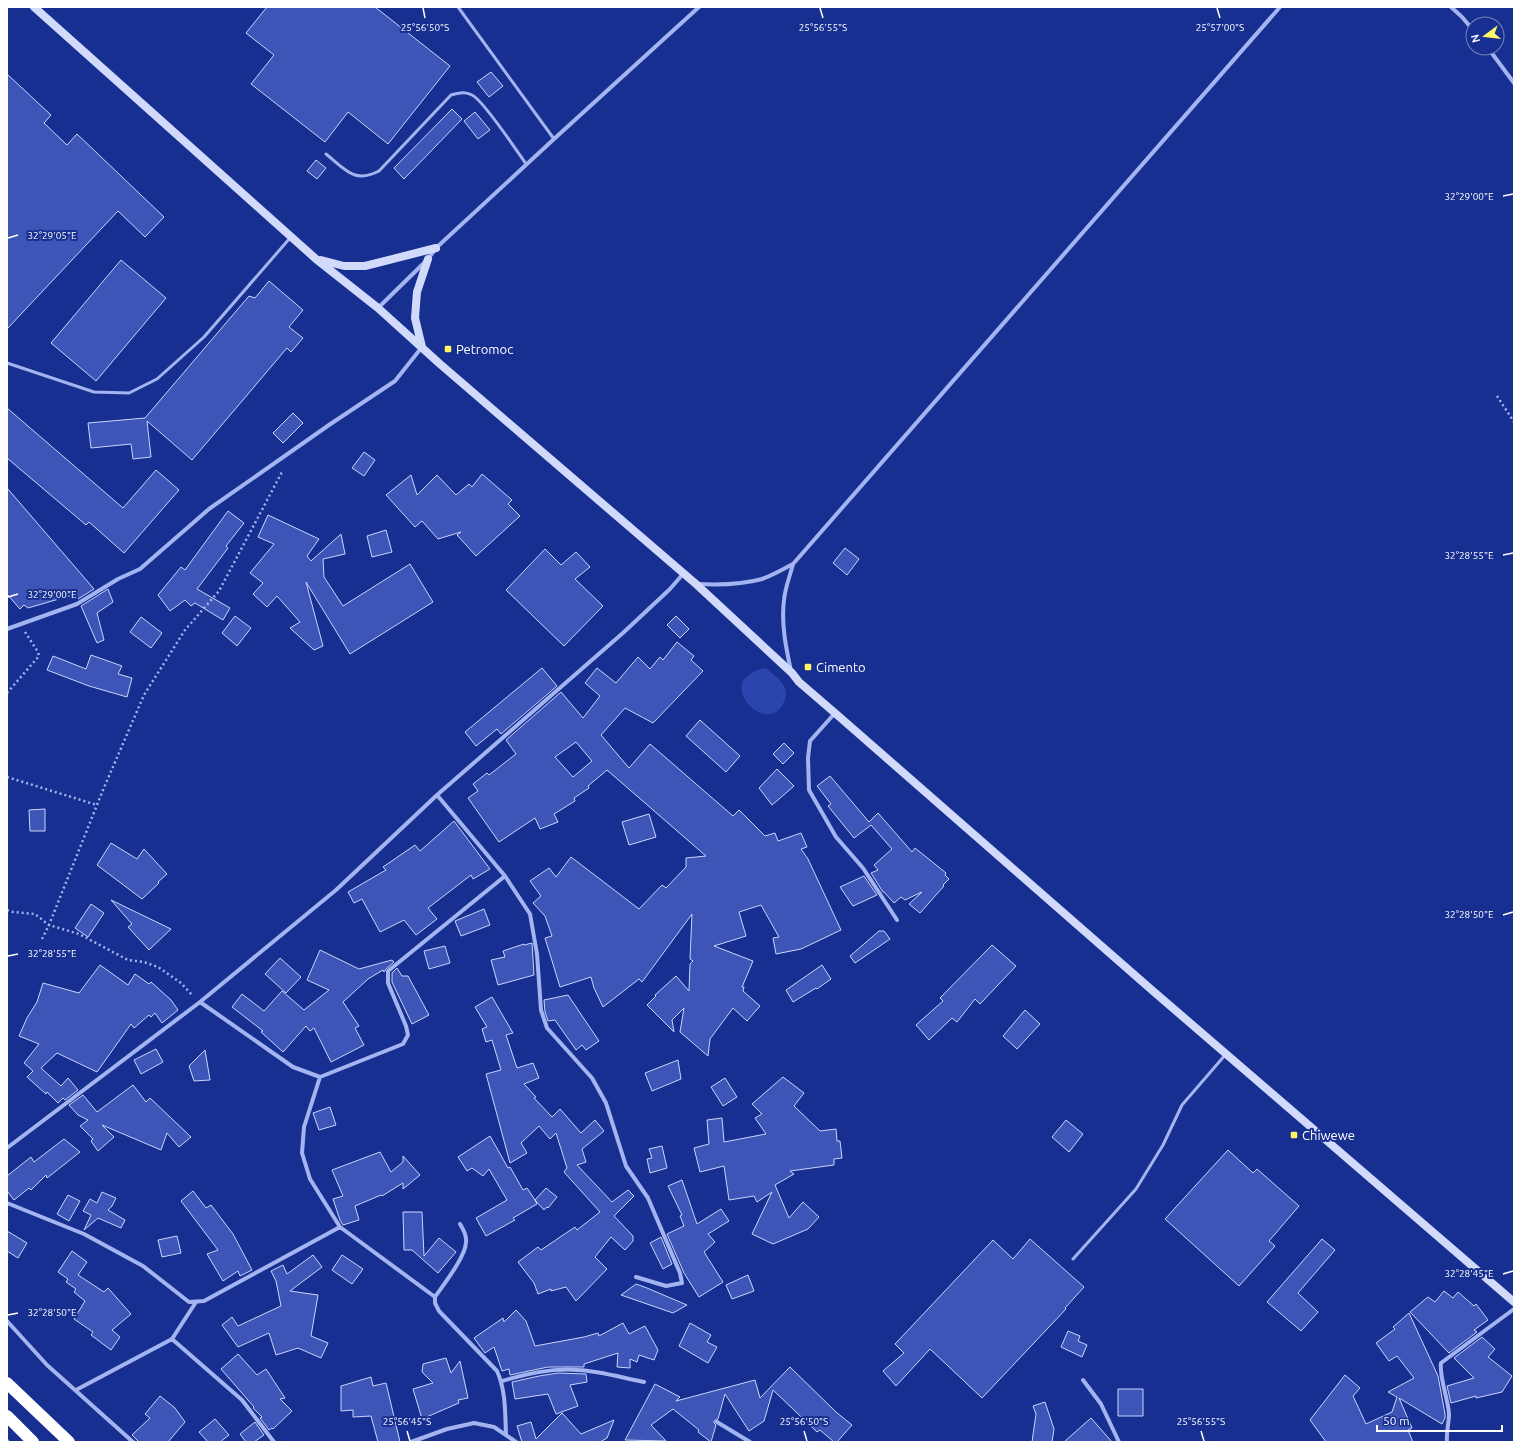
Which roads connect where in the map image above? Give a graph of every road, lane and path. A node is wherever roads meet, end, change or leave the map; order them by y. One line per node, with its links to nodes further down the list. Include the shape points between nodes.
1 (34, 7): 12 (main road)
2 (458, 7): 9 (lane)
3 (699, 7): 9 (street)
4 (1280, 7): 22 (street)
5 (1451, 7): 6 (street)
6 (1465, 21)
7 (1494, 56): 8 (street)
8 (1514, 83)
9 (554, 139): 11 (street)
10 (326, 154): 11 (lane, via 352,174 359,177 370,176 379,171 451,95 462,92 474,95)
11 (526, 164): 13 (street)
12 (291, 236): 14 (main road); 18 (lane, via 204,336 156,379 129,392 94,392)
13 (436, 248): 14 (main road, via 365,266 344,266); 15 (street)
14 (316, 259): 16 (main road)
15 (428, 259): 16 (street); 17 (main road, via 417,292 416,318)
16 (378, 308): 17 (main road)
17 (422, 347): 21 (street, via 395,381); 23 (main road)
18 (7, 363)
19 (1497, 396): 20 (path)
20 (1514, 422)
21 (292, 452): 25 (street, via 209,509 140,569 77,604); 32 (path, via 218,591 185,630 144,695)
22 (793, 564): 24 (street, via 763,578 743,583); 27 (street, via 784,600 783,627)
23 (683, 574): 24 (main road); 31 (street, via 624,632)
24 (696, 584): 27 (main road)
25 (20, 624): 26 (street); 28 (path, via 39,656)
26 (7, 629)
27 (792, 673): 29 (main road)
28 (7, 693)
29 (835, 713): 35 (street, via 810,741 809,790 836,837 863,868); 39 (main road)
30 (7, 777): 32 (path)
31 (437, 795): 33 (street); 38 (street, via 336,890)
32 (97, 805): 36 (path)
33 (504, 876): 40 (street, via 388,970 388,984 408,1035 404,1044); 46 (street, via 530,914 538,954 541,1010 547,1028 592,1078 606,1103 626,1166 648,1198 682,1282 666,1286)
34 (7, 910): 36 (path, via 35,914)
35 (897, 920)
36 (49, 925): 37 (path); 38 (path, via 79,934 128,960 158,967 181,983)
37 (42, 939)
38 (200, 1002): 40 (street, via 293,1067); 41 (street)
39 (1226, 1054): 45 (lane, via 1182,1105 1163,1145 1136,1189); 49 (main road)
40 (320, 1078): 44 (street, via 304,1127 302,1153 310,1179)
41 (7, 1148)
42 (7, 1203): 48 (street, via 84,1234 143,1266 189,1302)
43 (460, 1224): 47 (street, via 466,1241 464,1252)
44 (340, 1227): 47 (street); 48 (street, via 204,1301)
45 (1073, 1259)
46 (636, 1278)
47 (435, 1297): 54 (street, via 439,1311 497,1371)
48 (196, 1302): 52 (street)
49 (1514, 1302)
50 (1514, 1309): 71 (street, via 1441,1363 1449,1414)
51 (7, 1321): 57 (street, via 47,1365)
52 (172, 1339): 57 (street); 66 (street, via 242,1400)
53 (1083, 1380): 70 (street, via 1101,1404)
54 (502, 1381): 55 (street, via 550,1370 578,1370); 60 (street)
55 (644, 1382)
56 (7, 1383): 64 (highway)
57 (76, 1390): 65 (street)
58 (7, 1416): 63 (highway)
59 (717, 1422): 69 (street)
60 (506, 1434): 67 (street, via 494,1427 474,1423 447,1429); 68 (street)
61 (7, 1440): 62 (path)
62 (9, 1442)
63 (33, 1442)
64 (69, 1442)
65 (133, 1442)
66 (274, 1442)
67 (411, 1442)
68 (516, 1442)
69 (750, 1442)
70 (1119, 1442)
71 (1447, 1442)

